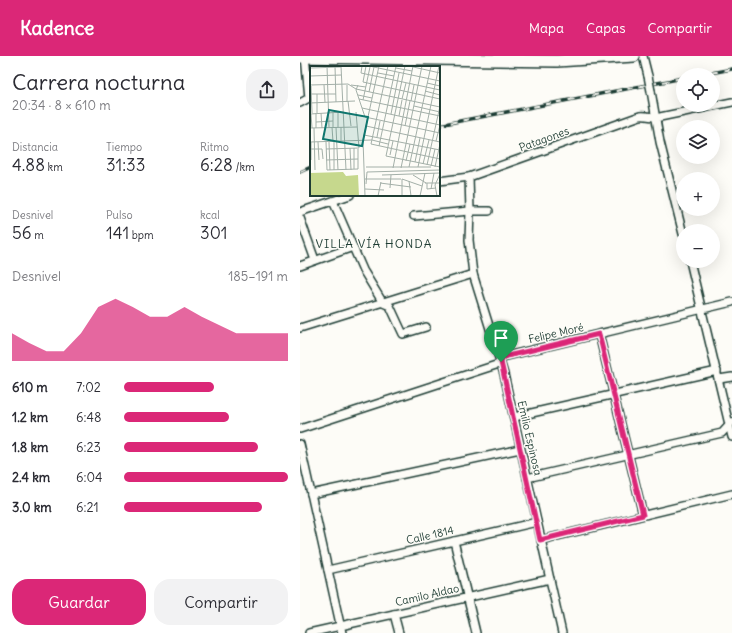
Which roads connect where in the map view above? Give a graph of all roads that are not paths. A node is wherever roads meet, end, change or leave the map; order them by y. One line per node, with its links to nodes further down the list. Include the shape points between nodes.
1 (304, 56): 4 (main road); 7 (street, via 309,98)
2 (634, 56): 5 (main road)
3 (643, 56): 8 (street, bridge)
4 (434, 58): 5 (main road)
5 (557, 59)
6 (732, 102): 8 (street, Patagones)
7 (300, 103)
8 (655, 117): 9 (street, Patagones, via 640,116); 18 (street)
9 (470, 177): 10 (street, Patagones); 13 (street, Emilio Espinosa)
10 (440, 181)
11 (347, 196): 12 (street)
12 (333, 201): 15 (street); 19 (street)
13 (470, 211): 14 (street); 16 (street); 23 (street, Emilio Espinosa, via 469,240)
14 (489, 211)
15 (300, 212)
16 (414, 216)
17 (300, 218): 20 (street)
18 (680, 224)
19 (353, 247): 20 (street); 25 (street, via 363,270)
20 (315, 260): 21 (street)
21 (300, 266)
22 (692, 268): 26 (street)
23 (473, 274): 25 (street); 30 (street, Emilio Espinosa)
24 (732, 302): 26 (street, Felipe Moré)
25 (383, 303): 27 (street, via 390,306 402,334); 28 (street)
26 (702, 308): 29 (street, Felipe Moré); 31 (street)
27 (426, 327)
28 (300, 328)
29 (599, 334): 30 (street, Felipe Moré, via 503,357); 34 (street)
30 (501, 362): 35 (street, Emilio Espinosa); 37 (street, Felipe Moré)
31 (717, 371): 33 (street); 34 (street)
32 (732, 377): 33 (street)
33 (719, 379): 36 (street)
34 (614, 394): 35 (street); 41 (street)
35 (514, 417): 40 (street, Emilio Espinosa)
36 (731, 423): 38 (street); 41 (street, via 722,434)
37 (300, 430)
38 (732, 437)
39 (300, 444): 43 (street)
40 (520, 449): 42 (street, Emilio Espinosa); 43 (street)
41 (628, 455): 42 (street); 45 (street)
42 (527, 478): 46 (street, Emilio Espinosa)
43 (311, 494): 49 (street)
44 (732, 494): 45 (street)
45 (643, 515): 47 (street)
46 (536, 522): 47 (street, Emilio Espinosa); 48 (street, Calle 1814)
47 (540, 540): 50 (street, Emilio Espinosa)
48 (454, 541): 49 (street, Calle 1814); 51 (street)
49 (328, 570): 53 (street)
50 (550, 579): 51 (street, Camilo Aldao); 57 (street, Emilio Espinosa)
51 (468, 597): 52 (street, Camilo Aldao); 56 (street)
52 (394, 614): 53 (street, Camilo Aldao); 55 (street)
53 (341, 629): 54 (street, Camilo Aldao)
54 (309, 633)
55 (399, 633)
56 (476, 633)
57 (562, 633)

